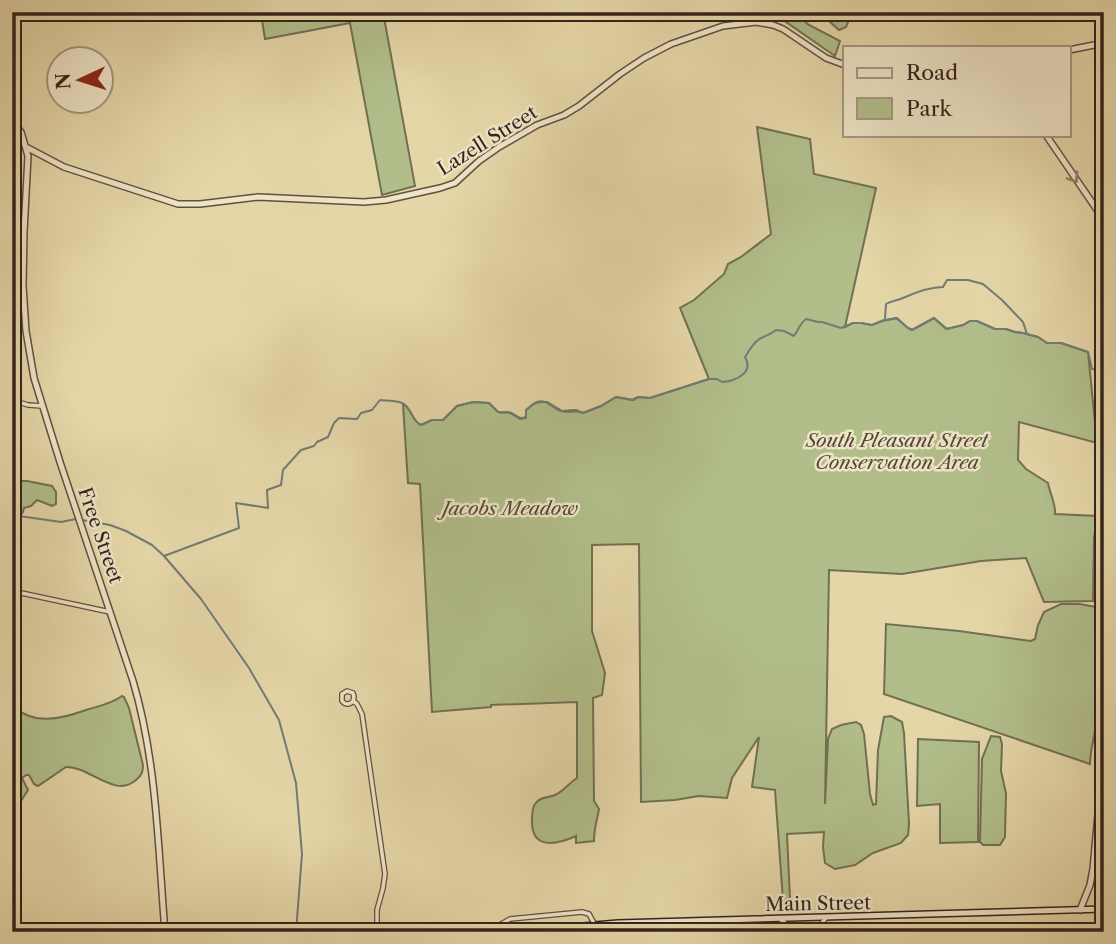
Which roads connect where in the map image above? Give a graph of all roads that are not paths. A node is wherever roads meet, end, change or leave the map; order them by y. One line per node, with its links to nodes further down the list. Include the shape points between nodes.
1 (1104, 43): 2 (street)
2 (1070, 50)
3 (843, 64): 6 (street, Lazell Street, via 773,25 723,26 644,58 579,106 499,147 455,183 386,200 258,197 178,204 64,167)
4 (12, 121): 6 (street)
5 (1047, 136): 7 (street, one-way to 7)
6 (26, 147): 9 (street, Free Street, via 24,307 31,366)
7 (1104, 220)
8 (12, 400): 9 (street)
9 (42, 406): 11 (street, Free Street)
10 (12, 591): 11 (street)
11 (110, 611): 23 (street, Free Street, via 147,734)
12 (1104, 690): 14 (street)
13 (353, 701): 24 (street, via 362,714 385,874)
14 (1103, 756): 15 (street)
15 (1094, 852): 16 (street); 17 (street)
16 (1103, 884): 17 (street)
17 (1089, 890): 19 (street)
18 (1104, 909): 19 (street, Main Street)
19 (1080, 910): 20 (street, Main Street)
20 (825, 918): 21 (street, Main Street); 28 (street)
21 (780, 919): 22 (street, Main Street); 27 (street)
22 (595, 925): 25 (street, via 589,914 582,912 510,919); 26 (street, Main Street)
23 (165, 932)
24 (377, 932)
25 (487, 932)
26 (533, 932)
27 (797, 932)
28 (814, 932)

